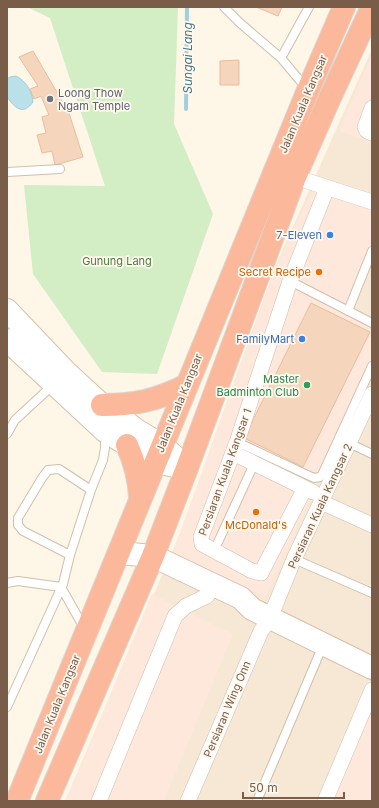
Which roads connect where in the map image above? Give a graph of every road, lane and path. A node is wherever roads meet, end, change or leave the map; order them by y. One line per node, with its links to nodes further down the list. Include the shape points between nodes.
1 (224, 7): 5 (lane)
2 (309, 7): 5 (lane)
3 (344, 7): 6 (highway, Jalan Kuala Kangsar)
4 (372, 7): 11 (highway, Jalan Kuala Kangsar)
5 (281, 58): 6 (lane)
6 (308, 90): 22 (highway, Jalan Kuala Kangsar)
7 (372, 108): 8 (street, via 365,127)
8 (372, 133)
9 (60, 169): 10 (lane)
10 (7, 172)
11 (295, 177): 12 (street); 33 (highway, Jalan Kuala Kangsar)
12 (328, 188): 13 (street); 15 (street, Persiaran Kuala Kangsar 1)
13 (372, 202)
14 (372, 251): 17 (lane)
15 (290, 280): 17 (lane); 29 (street, Persiaran Kuala Kangsar 1)
16 (7, 310): 24 (street)
17 (348, 311): 18 (lane)
18 (372, 323)
19 (7, 340): 21 (street)
20 (372, 366): 29 (lane, via 320,477 314,478)
21 (54, 384): 25 (street); 26 (lane, via 15,420)
22 (187, 385): 24 (highway, via 144,402); 30 (highway, Jalan Kuala Kangsar)
23 (372, 394): 27 (street, Persiaran Kuala Kangsar 2)
24 (102, 406): 30 (street, via 138,431)
25 (105, 431): 28 (street); 35 (lane, via 103,460)
26 (7, 434)
27 (349, 443): 31 (lane); 37 (street, Persiaran Kuala Kangsar 2)
28 (127, 445): 30 (street); 36 (highway, via 138,472)
29 (235, 448): 32 (street); 39 (street, Persiaran Kuala Kangsar 1, via 201,537 202,544)
30 (159, 454): 33 (street); 36 (highway, Jalan Kuala Kangsar)
31 (372, 454)
32 (254, 464): 34 (street); 39 (lane)
33 (188, 468): 43 (highway, Jalan Kuala Kangsar)
34 (305, 488): 37 (street); 39 (street, Persiaran Kuala Kangsar 1, via 263,571 252,571)
35 (91, 490): 41 (lane); 41 (lane, via 59,470 48,470 18,518 18,525 23,531)
36 (141, 498): 40 (highway, Jalan Kuala Kangsar)
37 (322, 499): 38 (street); 42 (street, Persiaran Kuala Kangsar 2)
38 (372, 525)
39 (214, 551)
40 (119, 553): 43 (street); 49 (highway, Jalan Kuala Kangsar)
41 (70, 556): 45 (lane)
42 (294, 559): 46 (lane); 48 (street, Persiaran Kuala Kangsar 2)
43 (150, 563): 47 (street); 48 (street, via 241,598); 55 (highway, Jalan Kuala Kangsar)
44 (7, 583): 45 (lane, via 18,581)
45 (61, 587): 49 (lane); 53 (lane)
46 (372, 593)
47 (207, 596): 48 (street, via 235,608); 56 (street, via 186,606 175,616)
48 (261, 613): 50 (street); 57 (street, Persiaran Wing Onn, via 261,631)
49 (86, 633): 54 (highway, Jalan Kuala Kangsar)
50 (324, 644): 51 (street); 58 (lane)
51 (372, 668)
52 (372, 690): 59 (street)
53 (7, 707)
54 (17, 801)
55 (47, 801)
56 (99, 801)
57 (188, 801)
58 (257, 801)
59 (325, 801)

